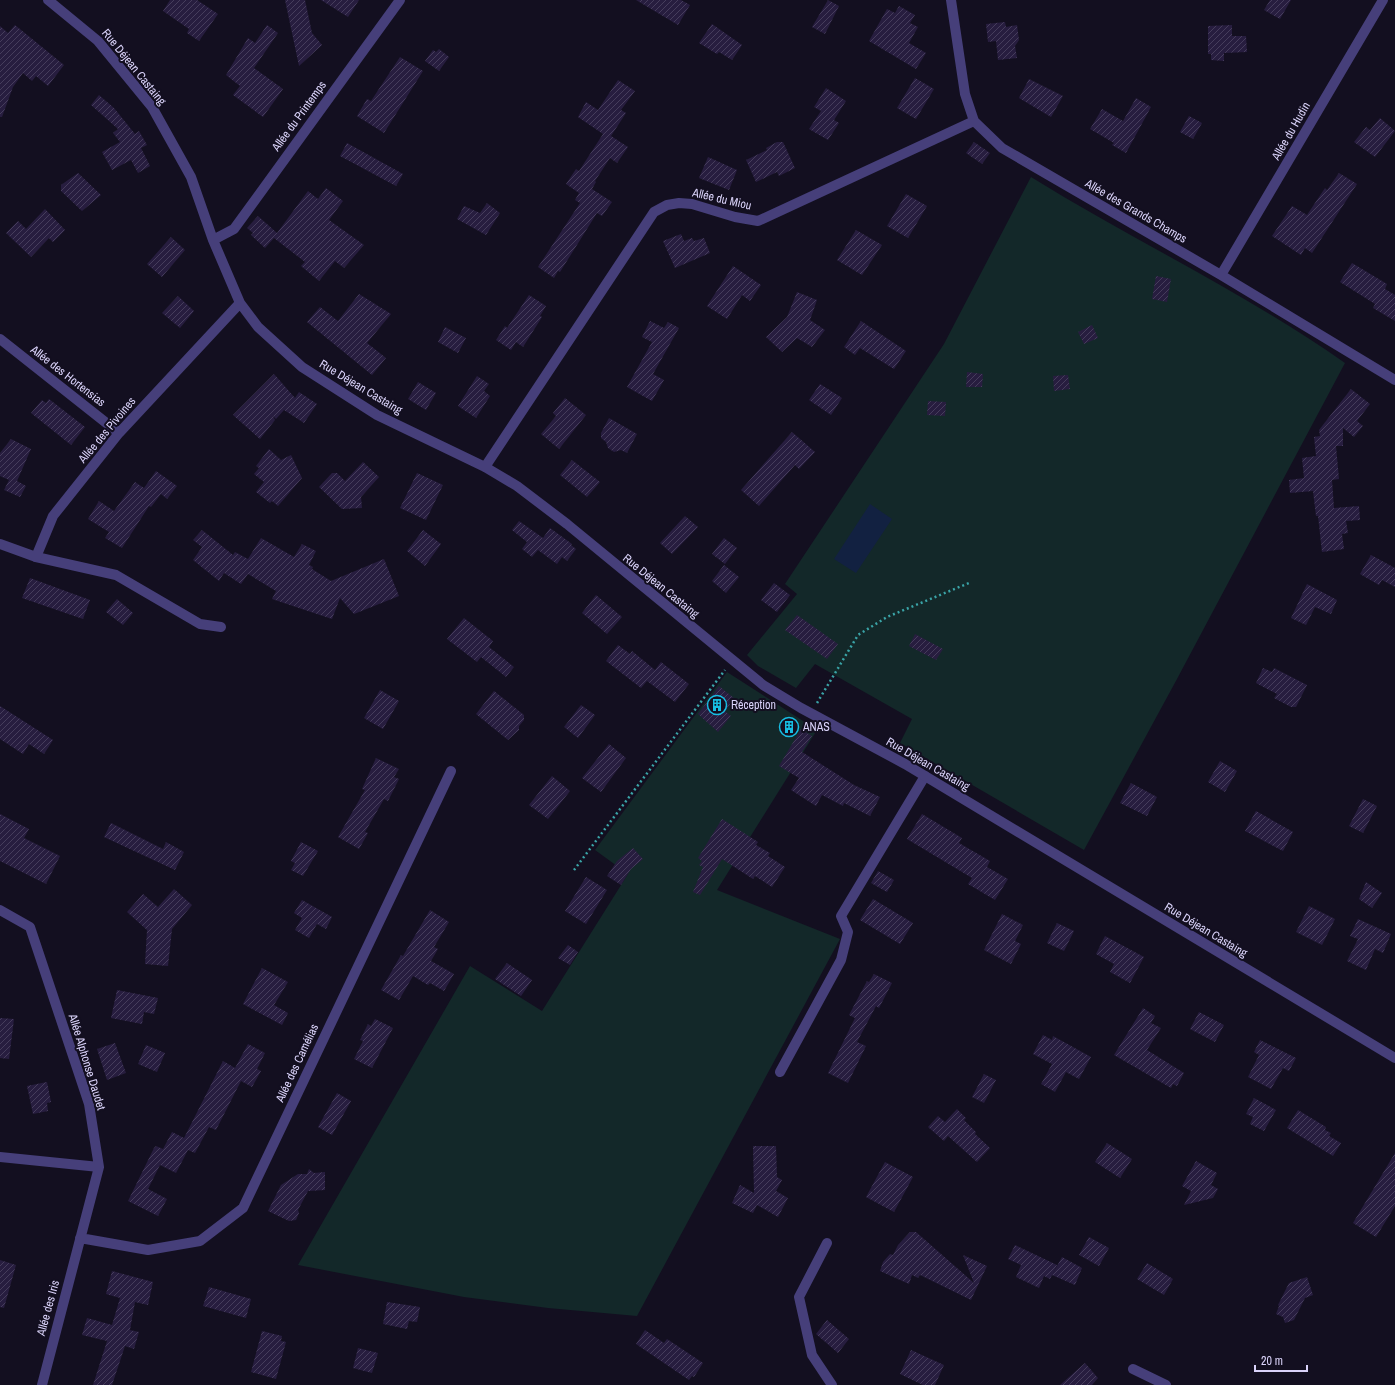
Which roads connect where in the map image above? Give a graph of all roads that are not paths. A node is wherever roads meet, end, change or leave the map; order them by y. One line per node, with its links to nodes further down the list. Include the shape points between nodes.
1 (48, 0): 6 (street, Rue Déjean Castaing, via 98,41 152,107 191,177)
2 (400, 0): 6 (street, Allée du Printemps, via 234,229)
3 (951, 0): 5 (street, Allée des Grands Champs, via 965,94)
4 (1383, 0): 7 (street, Allée du Hudin)
5 (974, 121): 7 (street, Allée des Grands Champs, via 1002,148); 12 (street, Allée du Miou, via 758,221 692,204 667,205 654,212)
6 (212, 240): 8 (street, Rue Déjean Castaing)
7 (1221, 275): 10 (street, Allée des Grands Champs)
8 (240, 303): 11 (street, Allée des Pivoines); 12 (street, Rue Déjean Castaing, via 258,327 302,367 377,415)
9 (0, 339): 11 (street, Allée des Hortensias)
10 (1395, 380)
11 (119, 433): 14 (street, Allée des Pivoines, via 53,516)
12 (486, 467): 17 (street, Rue Déjean Castaing, via 517,486 567,524 763,684)
13 (0, 544): 14 (street)
14 (36, 557): 15 (street, via 116,575 200,624)
15 (221, 626)
16 (451, 771): 23 (street, Allée des Camélias, via 243,1208 200,1241 148,1250)
17 (925, 776): 19 (street, Rue Déjean Castaing); 20 (street, via 841,916 848,932 841,960)
18 (0, 910): 22 (street, Allée Alphonse Daudet, via 30,927 89,1104)
19 (1395, 1058)
20 (780, 1072)
21 (0, 1157): 22 (street)
22 (99, 1167): 23 (street, Allée des Iris)
23 (80, 1238): 26 (street, Allée des Iris)
24 (827, 1244): 27 (street, via 798,1297 812,1355)
25 (1133, 1369): 28 (street)
26 (42, 1385)
27 (832, 1385)
28 (1166, 1385)

